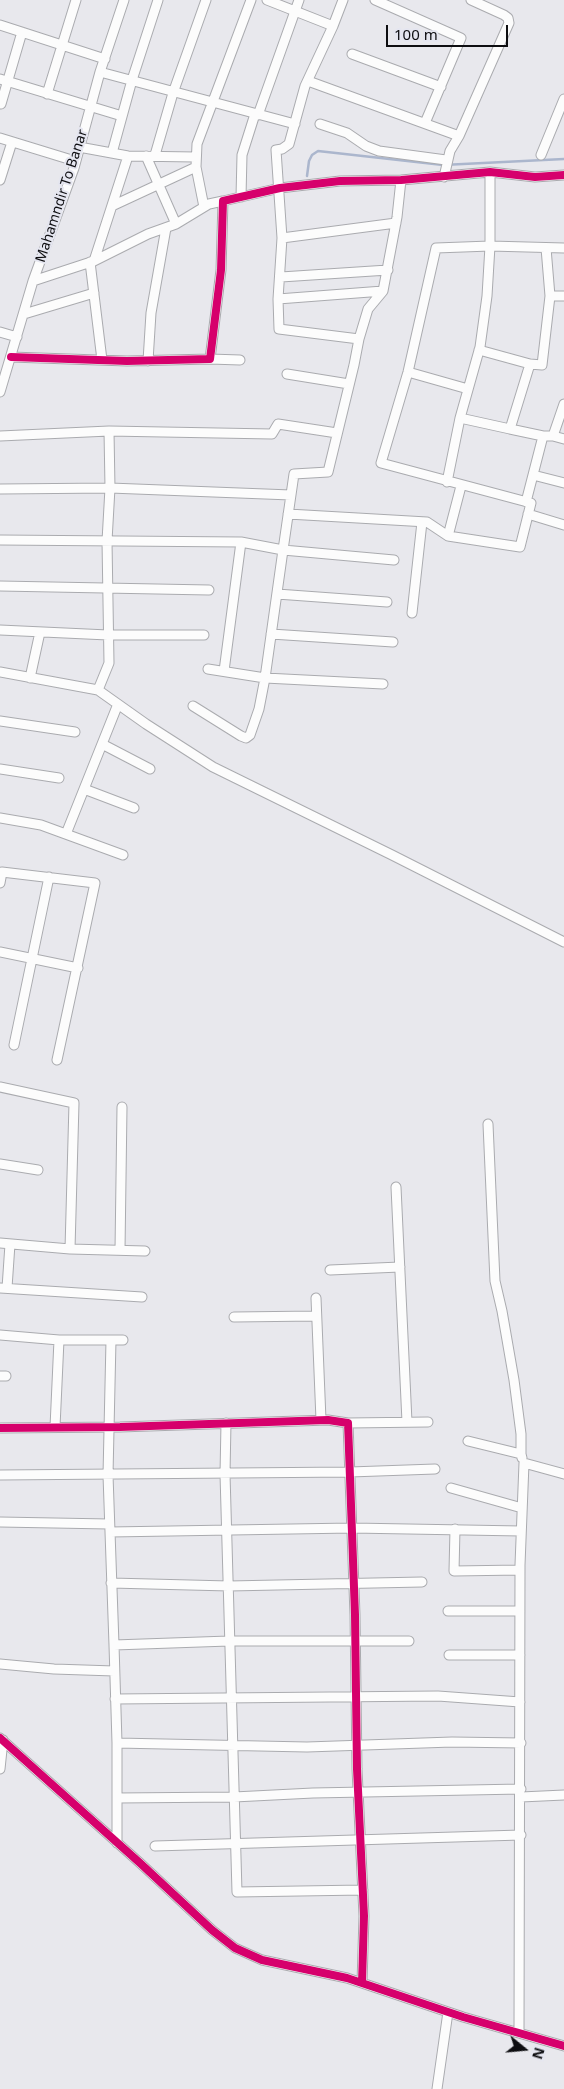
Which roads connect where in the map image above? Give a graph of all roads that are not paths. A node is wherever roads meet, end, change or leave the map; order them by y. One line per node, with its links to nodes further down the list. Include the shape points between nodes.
1 (76, 0): 15 (street)
2 (124, 0): 17 (street, Mahamndir To Banar)
3 (158, 0): 20 (street)
4 (206, 0): 23 (street)
5 (252, 0): 26 (street)
6 (267, 0): 11 (street)
7 (299, 0): 11 (street)
8 (343, 0): 13 (street)
9 (375, 0): 22 (street, via 461,38)
10 (471, 0): 34 (street, via 508,18 509,24)
11 (294, 11): 13 (street); 29 (street)
12 (0, 26): 14 (street)
13 (332, 26): 21 (street)
14 (22, 32): 15 (street); 19 (street)
15 (62, 44): 17 (street); 24 (street)
16 (352, 54): 22 (street)
17 (104, 59): 18 (street, Mahamndir To Banar)
18 (100, 72): 20 (street); 28 (street, Mahamndir To Banar)
19 (4, 80): 24 (street); 27 (street)
20 (132, 80): 23 (street); 30 (street)
21 (308, 81): 31 (street); 32 (street)
22 (440, 87): 31 (street)
23 (173, 93): 26 (street); 41 (street)
24 (47, 94): 28 (street)
25 (564, 99): 39 (street)
26 (212, 103): 29 (street); 42 (street, via 199,137)
27 (1, 104)
28 (90, 107): 30 (street); 37 (street, Mahamndir To Banar)
29 (257, 114): 32 (street); 53 (street, via 242,155)
30 (122, 116): 38 (street)
31 (425, 123): 34 (street)
32 (295, 124): 52 (street, via 289,144 276,150)
33 (320, 124): 43 (street, via 347,133 379,152)
34 (459, 136): 43 (street)
35 (0, 138): 36 (street)
36 (12, 142): 44 (street); 49 (street)
37 (79, 147): 38 (street); 44 (street, Mahamndir To Banar)
38 (112, 153): 40 (street)
39 (542, 154)
40 (128, 156): 41 (street); 55 (street)
41 (150, 156): 42 (street); 51 (street)
42 (196, 157): 45 (street)
43 (446, 160): 48 (street)
44 (75, 161): 67 (street, Mahamndir To Banar)
45 (196, 167): 51 (street); 56 (street)
46 (490, 172): 47 (street, via 535,177); 48 (street); 61 (street)
47 (564, 175)
48 (444, 177): 50 (street)
49 (0, 180)
50 (401, 180): 52 (street); 57 (street)
51 (158, 184): 55 (street); 58 (street)
52 (280, 188): 53 (street); 60 (street)
53 (241, 197): 54 (street)
54 (223, 201): 56 (street); 79 (street, via 221,270)
55 (112, 206): 64 (street)
56 (204, 207): 58 (street)
57 (396, 223): 60 (street); 65 (street)
58 (176, 224): 59 (street)
59 (166, 228): 64 (street); 82 (street, via 151,313)
60 (282, 238): 66 (street)
61 (490, 246): 62 (street); 77 (street); 84 (street, via 436,248)
62 (546, 248): 63 (street); 70 (street)
63 (564, 248)
64 (92, 261): 67 (street); 69 (street)
65 (388, 270): 66 (street); 68 (street)
66 (281, 277): 72 (street)
67 (33, 281): 73 (street, Mahamndir To Banar)
68 (383, 291): 72 (street); 76 (street, via 368,309)
69 (94, 293): 73 (street); 80 (street)
70 (550, 296): 71 (street); 83 (street, via 542,364)
71 (564, 296)
72 (278, 298): 76 (street, via 279,329)
73 (24, 314): 75 (street, Mahamndir To Banar)
74 (0, 332): 75 (street)
75 (17, 337): 78 (street, Mahamndir To Banar)
76 (358, 339): 86 (street)
77 (479, 350): 83 (street); 87 (street)
78 (12, 357): 80 (street); 88 (street, Mahamndir To Banar)
79 (210, 359): 81 (street); 82 (street)
80 (102, 360): 82 (street)
81 (240, 360)
82 (148, 361)
83 (530, 364): 91 (street)
84 (408, 372): 87 (street); 99 (street, via 381,464)
85 (287, 374): 86 (street)
86 (349, 384): 93 (street)
87 (468, 388): 90 (street)
88 (0, 392)
89 (564, 404): 96 (street)
90 (460, 418): 91 (street); 99 (street)
91 (510, 430): 95 (street)
92 (109, 431): 93 (street, via 272,434 278,424); 94 (street); 102 (street)
93 (337, 433): 104 (street, via 328,472 294,474)
94 (0, 436)
95 (543, 436): 96 (street); 98 (street)
96 (553, 436): 97 (street)
97 (564, 440)
98 (533, 475): 100 (street); 105 (street)
99 (447, 482): 101 (street)
100 (564, 483)
101 (461, 486): 105 (street); 110 (street)
102 (110, 488): 103 (street); 104 (street); 112 (street)
103 (0, 489)
104 (291, 495): 106 (street)
105 (526, 502): 107 (street, via 531,503)
106 (288, 514): 108 (street); 114 (street)
107 (528, 514): 109 (street); 110 (street, via 520,547)
108 (422, 522): 110 (street); 121 (street)
109 (564, 525)
110 (448, 536)
111 (0, 540): 112 (street)
112 (106, 540): 113 (street); 117 (street)
113 (241, 542): 114 (street); 129 (street)
114 (283, 550): 115 (street); 119 (street)
115 (394, 560)
116 (0, 586): 117 (street)
117 (107, 588): 118 (street); 125 (street)
118 (209, 590)
119 (277, 594): 120 (street); 124 (street)
120 (387, 602)
121 (412, 613)
122 (0, 630): 123 (street)
123 (40, 632): 125 (street); 131 (street)
124 (271, 634): 127 (street); 132 (street)
125 (108, 635): 126 (street); 134 (street, via 109,663)
126 (204, 636)
127 (393, 642)
128 (208, 669): 129 (street)
129 (224, 671): 132 (street)
130 (0, 672): 131 (street)
131 (30, 678): 134 (street)
132 (265, 678): 133 (street); 136 (street, via 253,730 248,737 241,736)
133 (383, 684)
134 (98, 690): 135 (street)
135 (118, 704): 139 (street); 150 (street, via 213,767)
136 (193, 706)
137 (0, 721): 138 (street)
138 (75, 732)
139 (102, 744): 141 (street); 143 (street)
140 (0, 768): 142 (street)
141 (150, 769)
142 (59, 778)
143 (84, 789): 144 (street); 146 (street)
144 (134, 808)
145 (0, 818): 146 (street, via 41,825)
146 (66, 834): 147 (street)
147 (123, 855)
148 (49, 877): 149 (street, via 2,872); 152 (street); 153 (street, via 95,883)
149 (0, 883)
150 (564, 942)
151 (0, 952): 152 (street)
152 (31, 958): 153 (street); 154 (street)
153 (78, 968): 155 (street)
154 (14, 1046)
155 (57, 1060)
156 (0, 1087): 164 (street, via 74,1103)
157 (122, 1107): 165 (street)
158 (488, 1124): 187 (street, via 495,1282 514,1380)
159 (0, 1164): 160 (street)
160 (38, 1170)
161 (396, 1187): 167 (street)
162 (0, 1243): 163 (street)
163 (10, 1244): 164 (street); 169 (street)
164 (70, 1249): 165 (street)
165 (120, 1250): 166 (street)
166 (145, 1251)
167 (400, 1267): 168 (street); 179 (street)
168 (330, 1270)
169 (3, 1288): 170 (street)
170 (142, 1297)
171 (316, 1298): 172 (street)
172 (316, 1316): 173 (street); 178 (street)
173 (234, 1317)
174 (0, 1335): 175 (street)
175 (59, 1340): 176 (street); 184 (street)
176 (111, 1340): 177 (street); 183 (street)
177 (123, 1340)
178 (321, 1420): 181 (street); 182 (street)
179 (407, 1422): 180 (street); 182 (street)
180 (428, 1422)
181 (226, 1423): 183 (street); 191 (street)
182 (348, 1423): 190 (street)
183 (109, 1426): 184 (street); 194 (street)
184 (55, 1427): 185 (street)
185 (0, 1428)
186 (468, 1441): 187 (street)
187 (521, 1454): 188 (street)
188 (524, 1464): 192 (street); 196 (street)
189 (435, 1469): 190 (street)
190 (350, 1472): 191 (street); 199 (street)
191 (225, 1474): 194 (street); 201 (street)
192 (564, 1474)
193 (0, 1475): 194 (street)
194 (108, 1475): 198 (street)
195 (451, 1488): 196 (street)
196 (522, 1508): 202 (street)
197 (0, 1522): 198 (street)
198 (110, 1528): 201 (street); 205 (street)
199 (352, 1528): 200 (street); 201 (street); 206 (street)
200 (455, 1529): 202 (street); 203 (street, via 454,1571)
201 (228, 1530): 207 (street)
202 (521, 1530): 203 (street)
203 (520, 1570): 209 (street)
204 (422, 1582): 206 (street)
205 (111, 1583): 207 (street); 213 (street)
206 (354, 1584): 207 (street); 212 (street)
207 (228, 1586): 211 (street)
208 (448, 1611): 209 (street)
209 (520, 1612): 215 (street)
210 (409, 1641): 212 (street)
211 (230, 1642): 212 (street); 213 (street); 220 (street)
212 (355, 1642): 218 (street)
213 (114, 1645): 217 (street)
214 (449, 1655): 215 (street)
215 (520, 1656): 221 (street)
216 (0, 1664): 217 (street)
217 (114, 1671): 219 (street)
218 (356, 1696): 220 (street); 221 (street, via 438,1696); 226 (street)
219 (115, 1699): 220 (street); 223 (street)
220 (231, 1699): 225 (street)
221 (520, 1702): 224 (street)
222 (1, 1739): 227 (street); 235 (street)
223 (117, 1743): 225 (street); 232 (street)
224 (521, 1743): 226 (street); 228 (street)
225 (232, 1746): 226 (street); 231 (street)
226 (356, 1746): 229 (street)
227 (0, 1768)
228 (521, 1793): 229 (street); 230 (street); 233 (street)
229 (358, 1794): 231 (street); 234 (street)
230 (564, 1795)
231 (234, 1797): 232 (street); 236 (street)
232 (117, 1798): 235 (street)
233 (521, 1835): 234 (street); 241 (street)
234 (360, 1841): 236 (street); 238 (street)
235 (117, 1843): 239 (street, via 235,1948 262,1960)
236 (235, 1844): 237 (street); 238 (street, via 237,1892)
237 (155, 1846)
238 (363, 1890): 239 (street)
239 (362, 1983): 240 (street)
240 (448, 2012): 241 (street); 243 (street)
241 (519, 2033): 242 (street)
242 (564, 2046)
243 (437, 2089)

